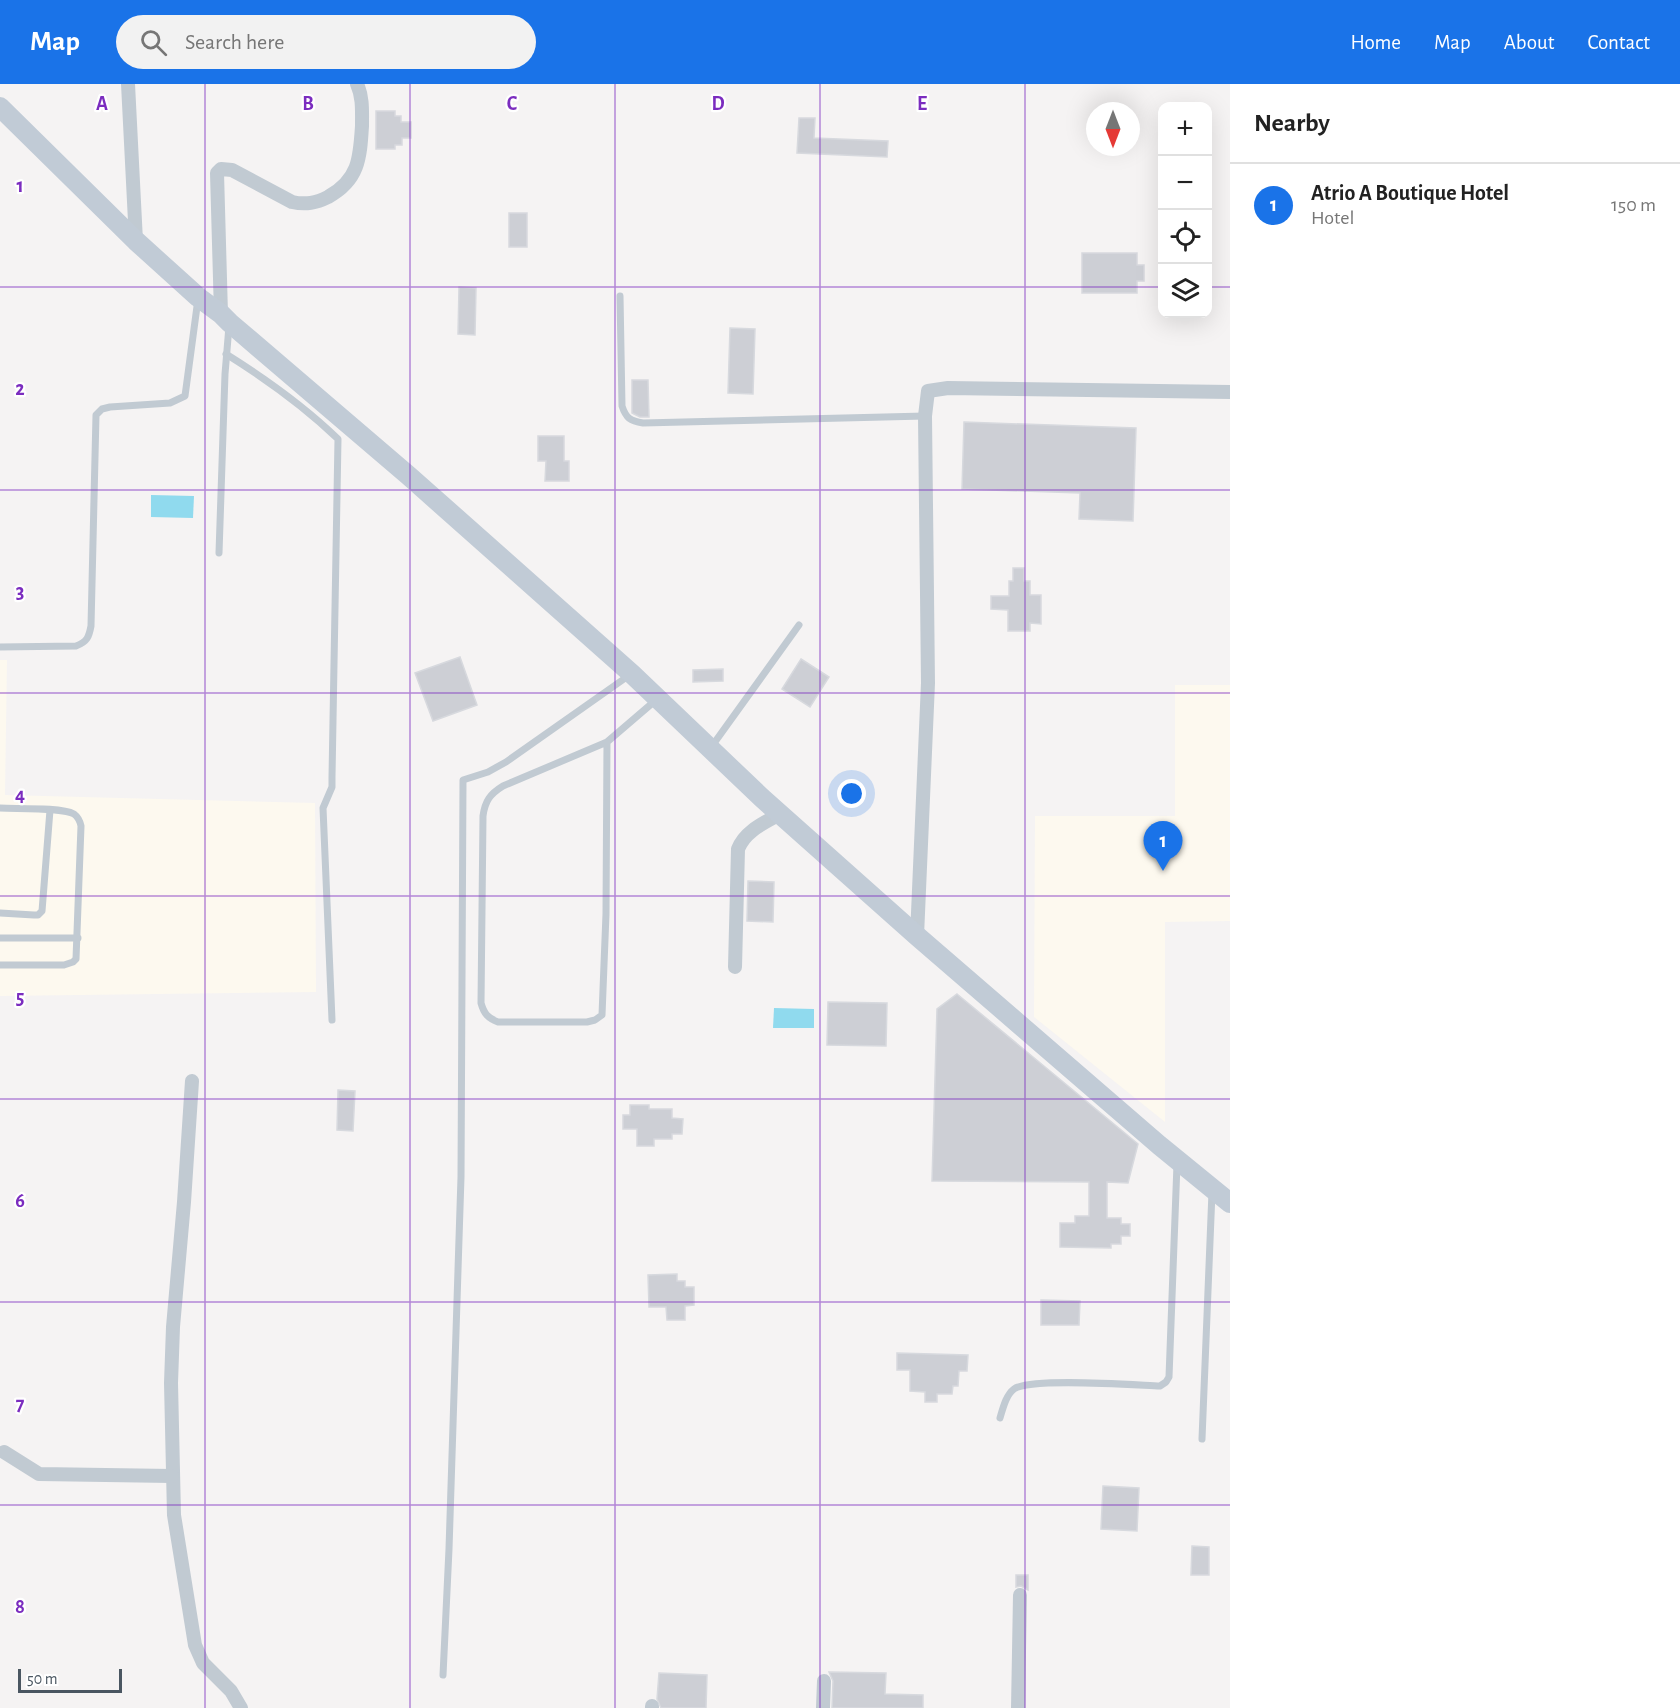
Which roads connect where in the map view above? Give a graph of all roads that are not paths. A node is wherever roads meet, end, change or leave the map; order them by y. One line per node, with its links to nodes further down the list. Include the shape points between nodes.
1 (128, 84): 4 (street)
2 (357, 84): 7 (street, via 362,107 359,157 351,180 337,192 303,204 232,170 221,169 217,173)
3 (0, 107): 4 (main road)
4 (136, 241): 6 (main road)
5 (620, 296): 10 (lane, via 622,406 632,421)
6 (198, 297): 7 (main road); 13 (lane, via 185,396 170,403 110,407 96,415 89,638 76,646)
7 (226, 319): 8 (lane); 14 (main road)
8 (226, 354): 11 (lane); 27 (lane, via 271,383 338,439 332,787 323,808)
9 (1230, 392): 10 (street, via 948,388 928,391)
10 (925, 416): 22 (street, via 928,683)
11 (219, 553)
12 (799, 625): 17 (lane)
13 (0, 647)
14 (632, 674): 15 (main road); 37 (lane, via 506,762 463,780 461,1177)
15 (658, 699): 16 (lane); 17 (main road)
16 (607, 742): 16 (lane, via 503,786 485,804 481,1003 489,1018 498,1022 587,1022 602,1015)
17 (711, 748): 20 (main road)
18 (0, 808): 19 (lane)
19 (50, 810): 21 (lane, via 42,911 38,915); 24 (lane, via 75,815 80,821)
20 (780, 814): 22 (main road); 26 (street, via 749,833 738,849)
21 (0, 914)
22 (916, 936): 29 (main road)
23 (0, 938): 24 (lane)
24 (78, 938): 25 (lane, via 73,962)
25 (0, 965)
26 (735, 967)
27 (332, 1020)
28 (192, 1081): 35 (street, via 173,1327)
29 (1178, 1161): 30 (main road); 32 (lane, via 1166,1383 1019,1386 1012,1390)
30 (1213, 1190): 31 (main road); 33 (lane)
31 (1230, 1203)
32 (1000, 1418)
33 (1202, 1439)
34 (4, 1452): 35 (street, via 39,1474)
35 (172, 1476): 39 (street, via 174,1515 195,1645 203,1663 231,1690)
36 (1020, 1595): 41 (street)
37 (443, 1675)
38 (824, 1681): 40 (street)
39 (242, 1708)
40 (823, 1708)
41 (1018, 1708)

